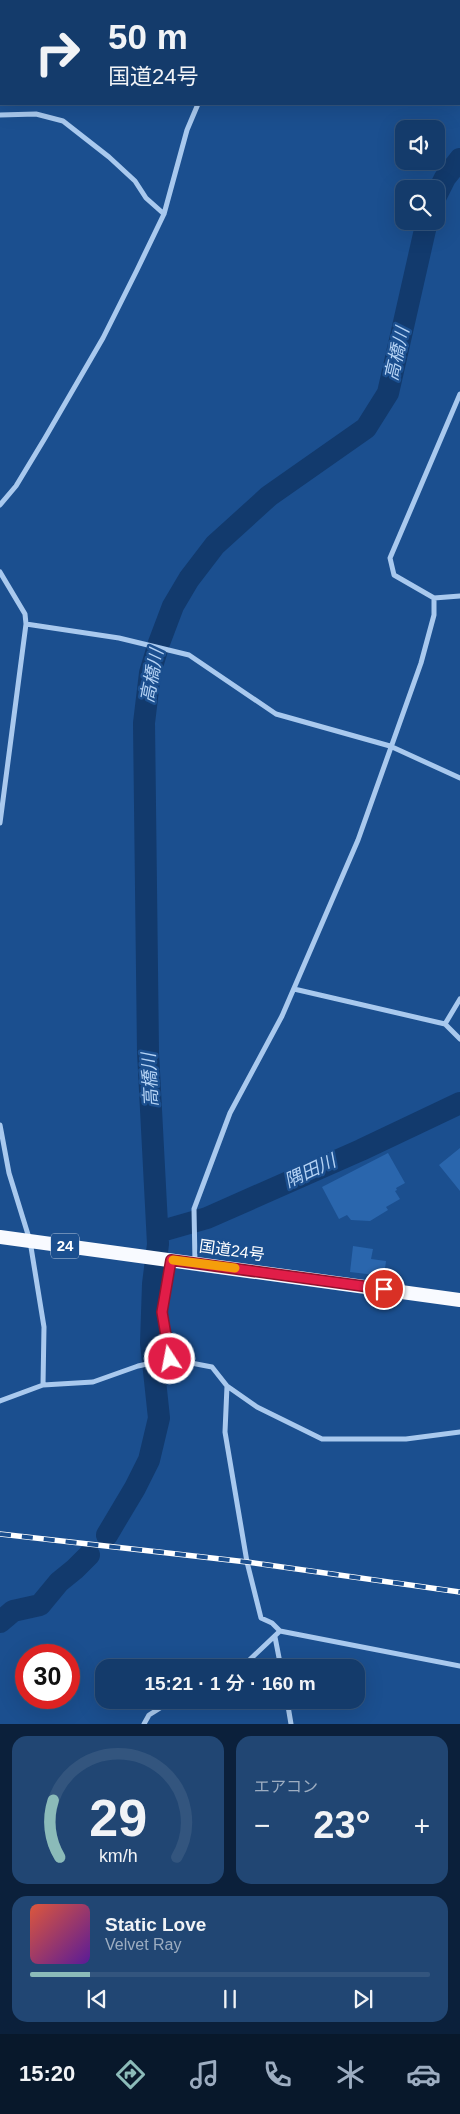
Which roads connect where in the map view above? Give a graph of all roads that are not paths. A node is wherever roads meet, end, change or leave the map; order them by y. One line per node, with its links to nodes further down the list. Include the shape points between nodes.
1 (198, 105): 3 (street, via 187,130)
2 (0, 115): 3 (street, via 36,114 63,121 109,157)
3 (164, 214): 5 (street, via 103,338 21,478)
4 (460, 394): 8 (street, via 390,558 394,575)
5 (0, 505)
6 (0, 572): 9 (street, via 24,614)
7 (460, 596): 8 (street)
8 (434, 598): 10 (street, via 434,615 421,663)
9 (26, 624): 10 (street, via 119,638 189,655 276,714); 12 (street)
10 (390, 746): 11 (street); 13 (street, via 358,840)
11 (460, 778)
12 (0, 823)
13 (294, 989): 15 (street); 21 (street, via 230,1113 194,1210)
14 (460, 999): 15 (street)
15 (445, 1024): 16 (street)
16 (460, 1038)
17 (0, 1125): 19 (street, via 9,1173)
18 (0, 1237): 19 (highway, 国道24号 / 24)
19 (30, 1241): 20 (highway, 国道24号 / 24); 24 (street, via 44,1327)
20 (171, 1260): 21 (highway, 国道24号 / 24); 23 (street, via 162,1312)
21 (195, 1263): 22 (highway, 国道24号 / 24)
22 (460, 1300)
23 (170, 1359): 24 (street, via 93,1382); 25 (street, via 212,1367)
24 (43, 1386): 26 (street)
25 (227, 1386): 27 (street, via 257,1407 322,1439 406,1439); 28 (street, via 225,1432 247,1562 261,1618)
26 (0, 1401)
27 (460, 1432)
28 (280, 1631): 29 (street); 32 (street)
29 (275, 1636): 30 (street); 31 (street)
30 (251, 1659)
31 (279, 1659)
32 (460, 1666)
33 (159, 1709): 35 (street, via 149,1715)
34 (288, 1709): 36 (street)
35 (144, 1724)
36 (291, 1724)

